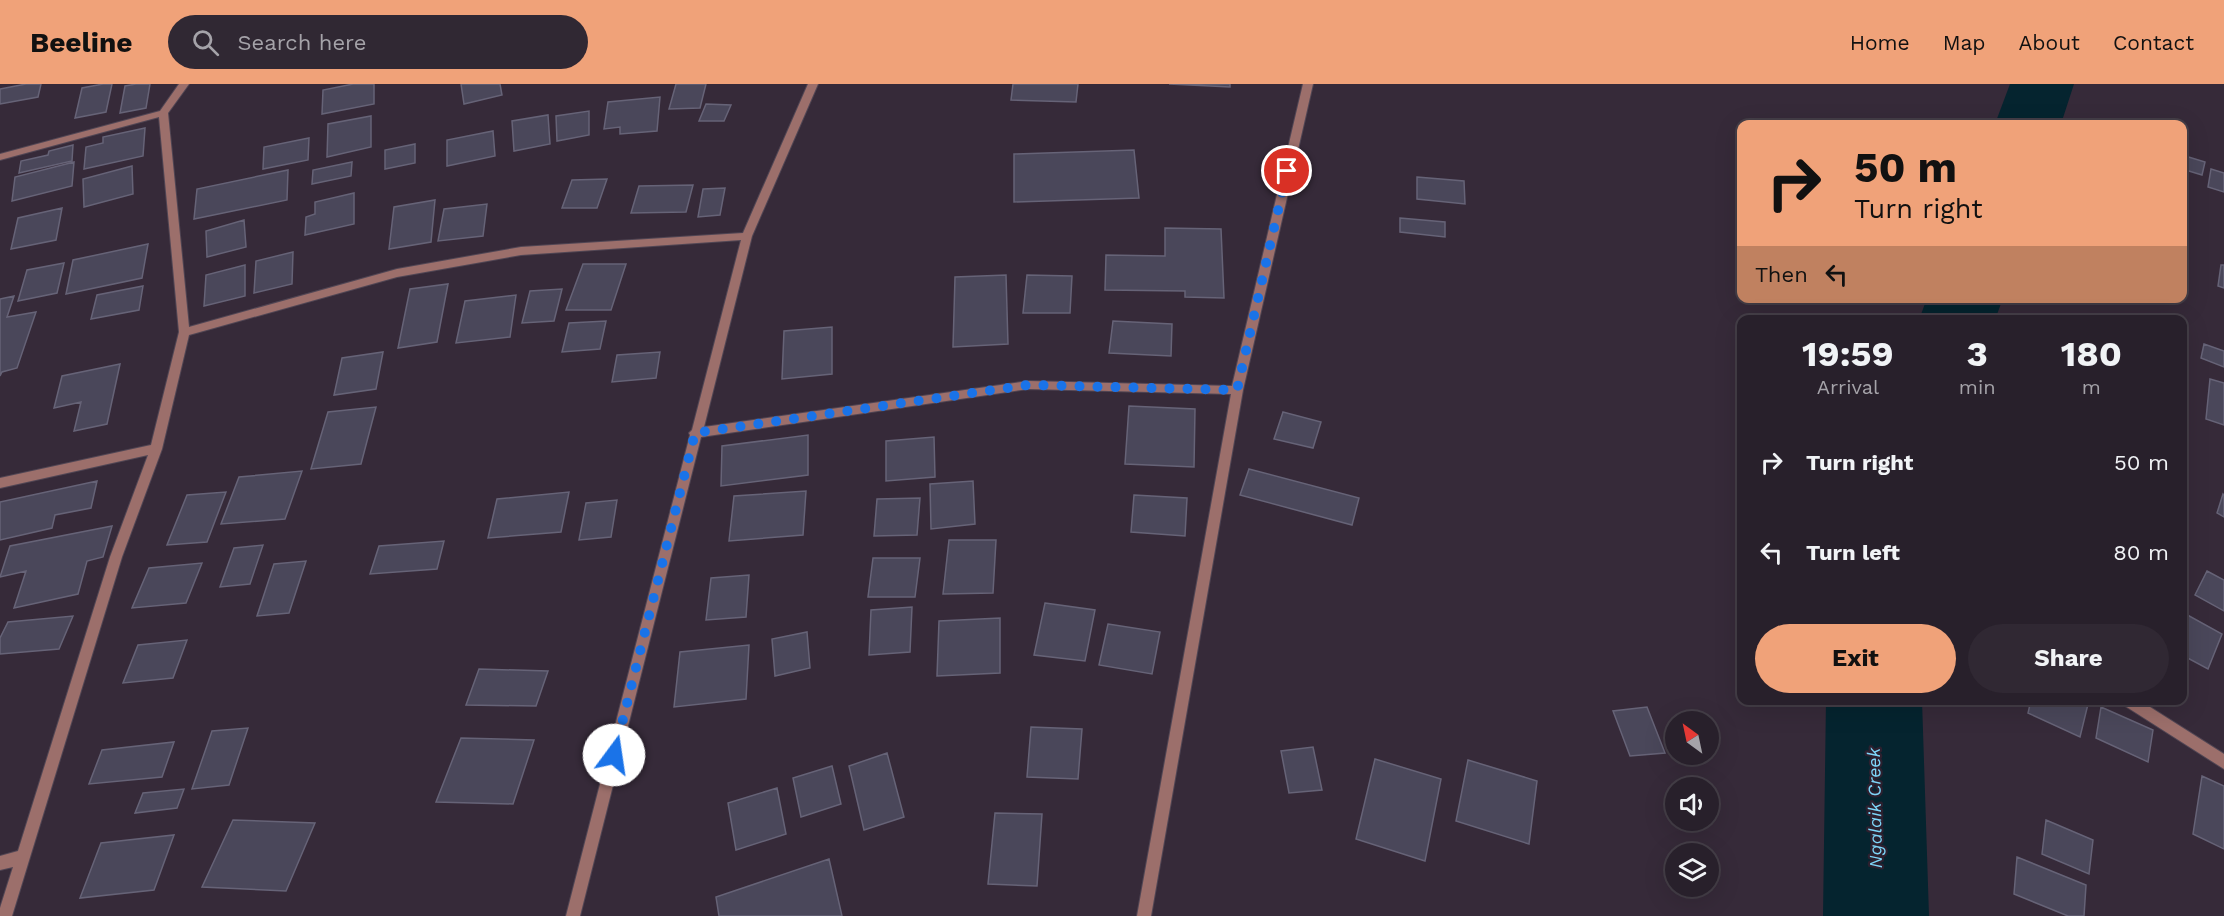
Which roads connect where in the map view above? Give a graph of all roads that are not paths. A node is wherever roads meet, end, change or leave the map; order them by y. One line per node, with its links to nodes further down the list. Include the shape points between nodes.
1 (183, 84): 4 (street)
2 (813, 84): 6 (street)
3 (1308, 84): 8 (street)
4 (163, 113): 5 (street); 7 (street)
5 (0, 157)
6 (747, 236): 7 (street, via 521,251 397,273); 9 (street)
7 (184, 332): 10 (street)
8 (1237, 390): 9 (street, via 1028,385); 18 (street)
9 (695, 433): 17 (street)
10 (156, 448): 11 (street); 14 (street, via 116,557)
11 (0, 483)
12 (2135, 705): 13 (street)
13 (2224, 762)
14 (22, 857): 15 (street); 16 (street)
15 (0, 863)
16 (5, 916)
17 (573, 916)
18 (1144, 916)

